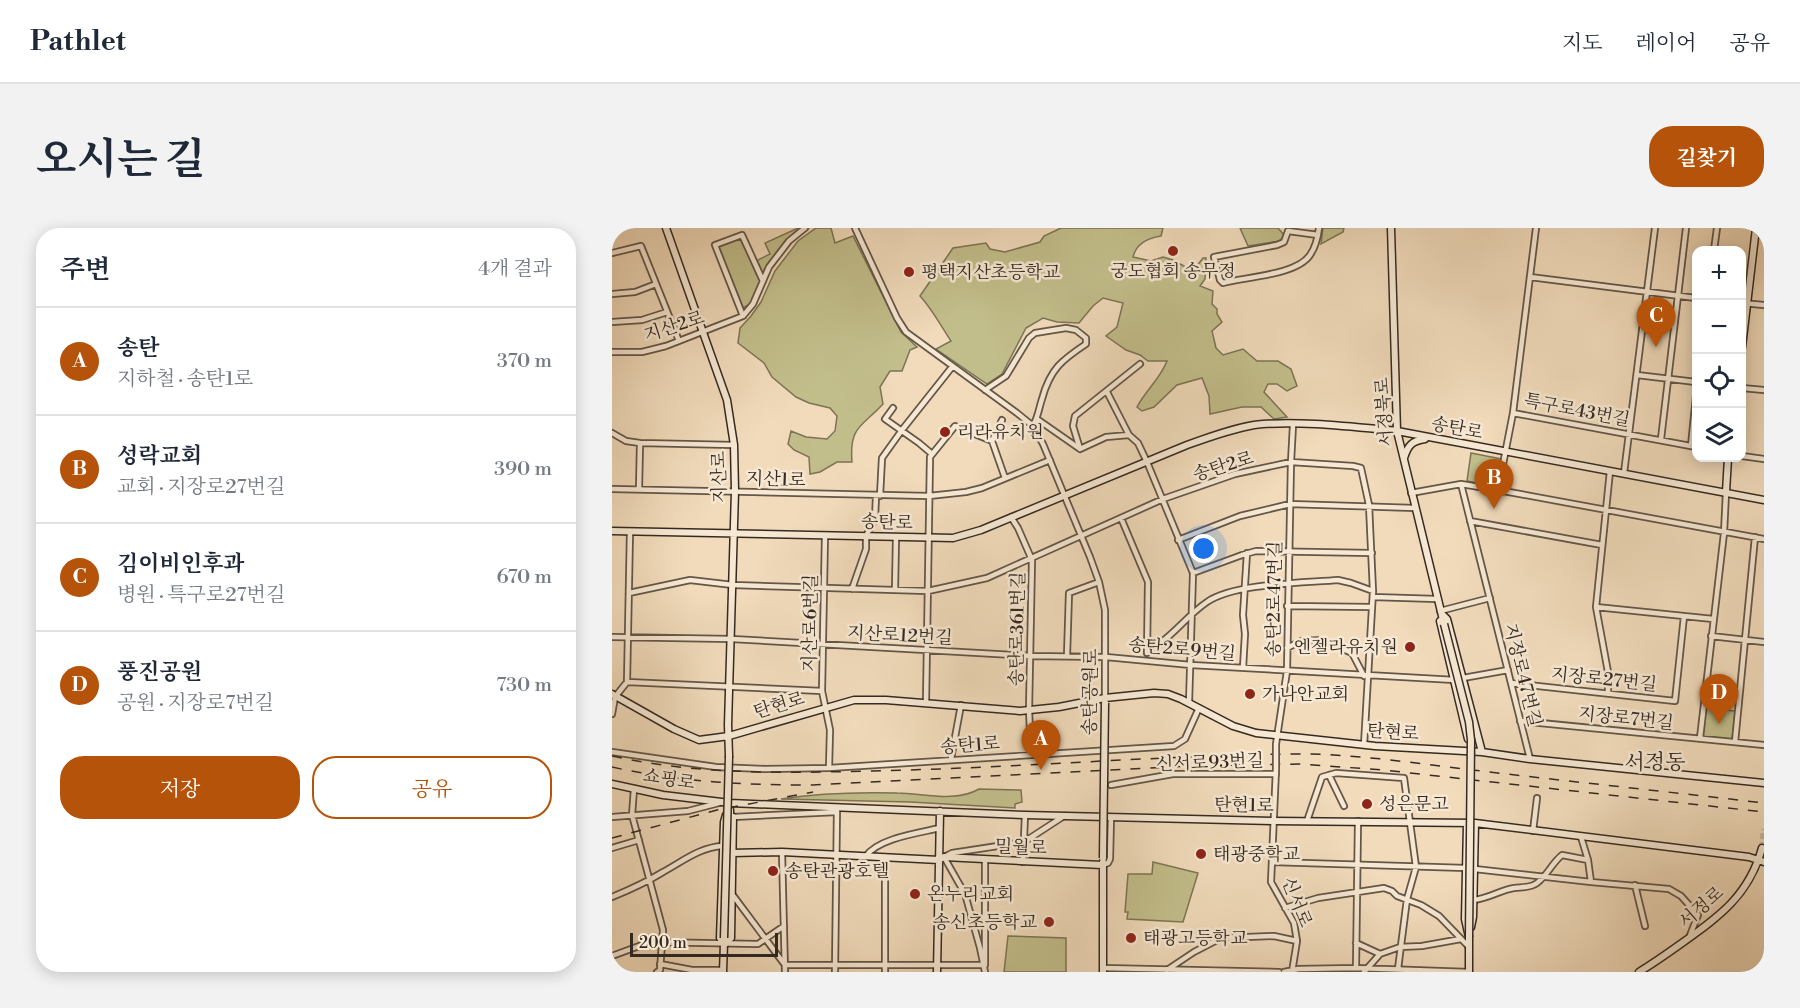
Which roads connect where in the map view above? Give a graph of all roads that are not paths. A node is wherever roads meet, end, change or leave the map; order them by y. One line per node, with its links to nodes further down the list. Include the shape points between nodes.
1 (666, 228): 28 (street, 지산로)
2 (805, 228): 16 (street, via 789,241)
3 (855, 228): 32 (street, 송탄공원로, via 906,332)
4 (1319, 228): 12 (street)
5 (1391, 228): 47 (street, 서정북로)
6 (1536, 228): 15 (street, 특구로43번길)
7 (1655, 228): 18 (street)
8 (1686, 228): 20 (street)
9 (1717, 228): 13 (street)
10 (1756, 228): 22 (street)
11 (1288, 230): 12 (street); 12 (street, via 1284,242 1277,245 1214,257 1220,280 1223,283 1298,266 1310,255)
12 (1318, 234)
13 (1715, 246)
14 (612, 252): 17 (street, via 641,246)
15 (1530, 277): 18 (street); 41 (street, 특구로43번길)
16 (763, 282): 26 (street); 26 (street, via 742,235 715,245)
17 (656, 284): 19 (street, via 635,292); 25 (street)
18 (1647, 291): 20 (street); 33 (street)
19 (612, 294)
20 (1678, 296): 21 (street); 34 (street)
21 (1692, 298)
22 (1744, 300)
23 (1746, 303): 24 (street)
24 (1764, 305)
25 (668, 312): 27 (street, via 642,320); 29 (street)
26 (743, 316): 28 (street, 지산2로)
27 (612, 322)
28 (703, 333): 29 (street, 지산2로); 55 (street, 지산로, via 729,410)
29 (679, 341): 30 (street, 지산2로, via 642,352)
30 (612, 352)
31 (1140, 364): 39 (street)
32 (952, 367): 37 (street, 송탄공원로); 46 (street)
33 (1637, 375): 34 (street); 49 (street)
34 (1668, 378): 35 (street); 52 (street)
35 (1692, 381)
36 (1746, 388): 38 (street)
37 (985, 390): 42 (street, via 1006,376 1035,333 1076,330 1086,338 1086,344 1063,360 1046,383); 45 (street, 송탄공원로)
38 (1764, 390)
39 (1107, 392): 50 (street); 57 (street, via 1075,416 1073,426)
40 (893, 408): 46 (street, via 885,419)
41 (1513, 413): 49 (street, 특구로43번길); 58 (street)
42 (1037, 418): 45 (street); 57 (street)
43 (1002, 420): 53 (street)
44 (1293, 425): 47 (street, 송탄로); 64 (street, 송탄로, via 1254,425 1221,433); 65 (street)
45 (1033, 426): 63 (street, 송탄공원로)
46 (902, 430): 59 (street); 77 (street, via 882,458)
47 (1398, 431): 51 (street, 송탄로); 61 (street, 서정북로)
48 (612, 433): 54 (street)
49 (1630, 434): 52 (street, 특구로43번길); 68 (street)
50 (1129, 435): 57 (street, via 1106,437); 64 (street, via 1138,443)
51 (1430, 439): 58 (street, 송탄로); 61 (street, via 1414,440)
52 (1661, 440): 56 (street, 특구로43번길)
53 (992, 441): 59 (street, via 955,426); 69 (street)
54 (640, 443): 55 (street); 72 (street)
55 (734, 445): 74 (street, 지산로)
56 (1692, 447)
57 (1080, 449)
58 (1506, 452): 67 (street, 송탄로); 73 (street)
59 (931, 455): 78 (street)
60 (1746, 457): 62 (street)
61 (1403, 458): 76 (street, 서정북로)
62 (1764, 459)
63 (1050, 460): 69 (street, 지산1로); 79 (street, 송탄공원로)
64 (1147, 462): 79 (street, 송탄로); 80 (street)
65 (1291, 462): 80 (street, 송탄2로, via 1235,474); 82 (street, 송탄2로47번길); 83 (street, 송탄2로, via 1361,468)
66 (1728, 462): 75 (street)
67 (1610, 471): 68 (street, 송탄로); 85 (street)
68 (1624, 473): 75 (street, 송탄로)
69 (1005, 478): 78 (street, 지산1로, via 966,492)
70 (1461, 484): 73 (street); 76 (street); 88 (street, 지장로47번길)
71 (612, 489): 72 (street, 지산1로)
72 (639, 489): 74 (street, 지산1로)
73 (1498, 490): 85 (street)
74 (735, 491): 77 (street, 지산1로); 91 (street, 지산로)
75 (1726, 492): 81 (street, 송탄로); 92 (street)
76 (1411, 493): 84 (street, 서정북로)
77 (878, 496): 78 (street, 지산1로); 94 (street, via 875,519)
78 (929, 496): 98 (street)
79 (1064, 497): 86 (street, 송탄로); 95 (street, 송탄공원로)
80 (1163, 499): 87 (street, 송탄2로); 100 (street)
81 (1764, 500)
82 (1290, 504): 83 (street); 100 (street, via 1240,516); 103 (street, 송탄2로47번길)
83 (1369, 505): 84 (street); 104 (street, 송탄2로)
84 (1414, 508): 118 (street, 서정북로)
85 (1605, 510): 92 (street); 101 (street)
86 (1011, 517): 98 (street, 송탄로, via 953,538); 105 (street, 송탄로361번길)
87 (1121, 518): 95 (street, 송탄2로); 135 (street, via 1148,582)
88 (1470, 521): 101 (street); 117 (street, 지장로47번길)
89 (612, 531): 90 (street, 송탄로)
90 (630, 531): 91 (street, 송탄로); 115 (street)
91 (734, 533): 93 (street, 송탄로); 108 (street, 지산로)
92 (1724, 533): 97 (street); 125 (street)
93 (825, 535): 94 (street, 송탄로); 110 (street, 지산로6번길)
94 (866, 536): 96 (street, 송탄로); 111 (street, via 867,549)
95 (1081, 536): 105 (street, 송탄2로); 107 (street, 송탄공원로)
96 (896, 537): 98 (street, 송탄로); 113 (street)
97 (1755, 537): 99 (street); 130 (street)
98 (929, 538): 114 (street)
99 (1764, 539)
100 (1178, 540): 106 (street)
101 (1602, 545): 121 (street)
102 (1247, 553): 103 (street); 106 (street); 112 (street)
103 (1288, 553): 104 (street); 109 (street, 송탄2로47번길)
104 (1372, 553): 116 (street, 송탄2로)
105 (1032, 560): 114 (street, 송탄2로, via 987,578); 136 (street, 송탄로361번길)
106 (1193, 573): 123 (street)
107 (1099, 582): 137 (street, via 1069,593); 138 (street, 송탄공원로, via 1105,610)
108 (733, 585): 110 (street, 송탄2로); 115 (street, 송탄2로, via 690,580); 129 (street, 지산로)
109 (1288, 585): 112 (street); 116 (street, via 1338,580); 119 (street, 송탄2로47번길)
110 (824, 588): 111 (street, 송탄2로); 132 (street, 지산로6번길)
111 (852, 589): 113 (street, 송탄2로)
112 (1245, 589): 123 (street, via 1212,598); 141 (street)
113 (895, 590): 114 (street, 송탄2로)
114 (928, 591): 134 (street)
115 (629, 593): 128 (street)
116 (1373, 594): 118 (street); 120 (street, 송탄2로)
117 (1490, 598): 122 (street); 142 (street, 지장로47번길)
118 (1437, 599): 122 (street, 서정북로)
119 (1287, 606): 120 (street); 133 (street, 송탄2로47번길)
120 (1372, 607): 144 (street, 송탄2로)
121 (1596, 607): 124 (street); 151 (street)
122 (1439, 611): 145 (street, via 1447,619); 146 (street); 234 (street, 서정북로, bridge, via 1471,740)
123 (1192, 612): 135 (street, via 1173,635); 140 (street)
124 (1684, 616): 125 (street); 151 (street, 지장로27번길, via 1675,701)
125 (1713, 619): 126 (street)
126 (1711, 636): 130 (street); 165 (street)
127 (612, 637): 128 (street, 지산로12번길)
128 (628, 637): 129 (street, 지산로12번길); 147 (street)
129 (732, 639): 132 (street, 지산로12번길); 149 (street, 지산로)
130 (1744, 640): 131 (street); 166 (street)
131 (1764, 642)
132 (823, 645): 134 (street, 지산로12번길); 150 (street, 지산로6번길)
133 (1287, 648): 143 (street, 송탄2로47번길); 144 (street, via 1301,641 1323,640 1352,653)
134 (927, 650): 136 (street, 지산로12번길); 154 (street)
135 (1147, 652): 139 (street)
136 (1030, 656): 137 (street, 지산로12번길); 159 (street, 송탄로361번길)
137 (1067, 656): 138 (street, 지산로12번길)
138 (1106, 657): 139 (street, 송탄2로9번길); 153 (street, 송탄공원로)
139 (1147, 659): 140 (street, 송탄2로9번길)
140 (1191, 664): 141 (street, 송탄2로9번길); 155 (street)
141 (1243, 668): 143 (street, 송탄2로9번길)
142 (1508, 670): 145 (street); 148 (street, 지장로47번길)
143 (1287, 671): 144 (street, 송탄2로9번길); 163 (street, 송탄2로47번길)
144 (1366, 676): 146 (street); 167 (street, 송탄2로)
145 (1463, 678): 172 (street)
146 (1455, 680): 164 (street)
147 (627, 682): 149 (street, 지산로6번길); 152 (street)
148 (1511, 683): 151 (street, 지장로27번길); 161 (street, 지장로47번길)
149 (730, 687): 150 (street, 지산로6번길); 162 (street, 지산로)
150 (822, 692): 157 (street)
151 (1608, 693)
152 (614, 695): 160 (street); 162 (street, 탄현로, via 699,740)
153 (1105, 700): 155 (street, 탄현로, via 1154,693); 159 (street, 탄현로); 215 (street, 송탄공원로, bridge)
154 (926, 703): 156 (street, 탄현로); 157 (street, 탄현로, via 854,700)
155 (1189, 703): 158 (street, 탄현로)
156 (961, 705): 159 (street, 탄현로, via 1001,711); 174 (street)
157 (826, 707): 162 (street, 탄현로); 176 (street)
158 (1198, 708): 163 (street, 탄현로, via 1233,726); 173 (street, 송탄1로, via 1185,739 1174,746)
159 (1029, 710): 173 (street)
160 (612, 714)
161 (1520, 721): 165 (street, 지장로7번길); 175 (street, 지장로47번길)
162 (729, 736): 238 (street, 지산로, bridge)
163 (1276, 736): 167 (street, 탄현로); 177 (street, 신서로, bridge)
164 (1468, 736): 169 (street); 170 (street)
165 (1700, 738): 166 (street, 지장로7번길)
166 (1735, 742): 168 (street, 지장로7번길)
167 (1364, 745): 169 (street, 탄현로)
168 (1764, 745)
169 (1456, 750): 170 (street, 탄현로)
170 (1468, 751): 172 (street, 탄현로)
171 (612, 752): 176 (street, 송탄1로, via 729,767)
172 (1482, 752): 175 (street, 탄현로)
173 (1031, 754): 174 (street, 송탄1로)
174 (951, 759): 176 (street, 송탄1로)
175 (1530, 759): 179 (street, 탄현로)
176 (829, 768)
177 (1276, 772): 181 (street, 신서로93번길, via 1173,774); 194 (street, 신서로)
178 (1329, 775): 185 (street); 195 (street, via 1322,777); 197 (street, via 1404,778)
179 (1764, 783)
180 (612, 784): 182 (street, 쇼핑로)
181 (1111, 785)
182 (634, 789): 184 (street, 쇼핑로); 188 (street)
183 (1537, 798): 200 (street)
184 (726, 803): 186 (street, 탄현1로); 188 (street, 쇼핑로); 192 (street, via 730,818); 204 (street)
185 (1344, 806)
186 (837, 810): 187 (street, 탄현1로); 192 (street); 209 (street)
187 (940, 812): 189 (street, 탄현1로); 199 (street)
188 (632, 815): 191 (street, 쇼핑로); 202 (street)
189 (1025, 815): 190 (street, 탄현1로); 203 (street)
190 (1064, 816): 193 (street, 탄현1로); 203 (street)
191 (612, 817)
192 (733, 817): 208 (street)
193 (1111, 817): 194 (street, 탄현1로); 215 (street, via 1110,859)
194 (1274, 821): 195 (street, 탄현1로); 218 (street, 신서로)
195 (1307, 821): 196 (street, 탄현1로)
196 (1358, 821): 197 (street, 탄현1로); 219 (street)
197 (1410, 822): 198 (street, 탄현1로); 220 (street)
198 (1471, 824): 200 (street, 탄현1로); 221 (street)
199 (940, 828): 210 (street, via 893,839); 212 (street)
200 (1533, 831): 201 (street, 탄현1로)
201 (1581, 837): 214 (street); 216 (street, 탄현1로)
202 (639, 840): 205 (street); 223 (street)
203 (1024, 842): 212 (street); 217 (street)
204 (723, 846): 223 (street, via 701,851); 238 (street, via 720,938)
205 (612, 848)
206 (1762, 848): 216 (street, 서정로)
207 (782, 852): 208 (street, 밀월로); 209 (street, 밀월로); 232 (street)
208 (732, 853): 227 (street)
209 (836, 855): 210 (street, 밀월로); 250 (street)
210 (866, 856): 211 (street, 밀월로)
211 (885, 857): 212 (street, 밀월로); 251 (street)
212 (941, 858): 213 (street, 밀월로); 248 (street, via 964,894); 252 (street)
213 (985, 860): 217 (street, 밀월로); 248 (street)
214 (1588, 860): 222 (street, via 1562,855); 224 (street)
215 (1103, 861): 217 (street, 밀월로); 254 (street, 송탄공원로)
216 (1761, 861): 235 (street, 서정로, via 1726,910)
217 (1023, 862)
218 (1272, 862): 219 (street); 231 (street, 신서로, via 1271,882)
219 (1358, 865): 220 (street); 226 (street)
220 (1416, 867): 221 (street); 229 (street)
221 (1470, 868): 222 (street); 230 (street); 234 (street, via 1465,919)
222 (1543, 876): 224 (street); 230 (street, via 1532,886 1506,889)
223 (649, 880): 228 (street); 240 (street, via 663,930)
224 (1591, 882): 225 (street)
225 (1635, 885): 233 (street); 235 (street, via 1669,889 1681,896 1698,915)
226 (1357, 891): 229 (street, via 1384,888); 231 (street, via 1318,897); 241 (street)
227 (731, 894): 237 (street); 238 (street, via 730,938)
228 (612, 897)
229 (1407, 899): 236 (street, via 1439,916); 242 (street)
230 (1473, 900): 234 (street)
231 (1285, 908): 239 (street, 신서로, via 1294,923)
232 (784, 926): 237 (street); 247 (street)
233 (1645, 926)
234 (1469, 937): 243 (street)
235 (1689, 938): 269 (street, 서정로)
236 (1461, 939): 242 (street); 243 (street)
237 (765, 940): 238 (street, via 758,944); 247 (street)
238 (724, 941): 240 (street); 258 (street)
239 (1297, 941): 255 (street, via 1274,936 1221,938); 260 (street, 신서로)
240 (662, 942): 245 (street); 246 (street)
241 (1356, 943): 244 (street); 249 (street)
242 (1400, 947): 244 (street); 253 (street)
243 (1469, 947): 268 (street)
244 (1380, 954): 257 (street)
245 (612, 956)
246 (660, 964): 258 (street); 262 (street)
247 (785, 965): 250 (street); 263 (street)
248 (985, 965): 252 (street); 264 (street)
249 (1356, 968): 256 (street); 257 (street)
250 (835, 969): 251 (street)
251 (885, 969): 252 (street)
252 (937, 969)
253 (1398, 969): 257 (street); 261 (street)
254 (1103, 970): 255 (street)
255 (1167, 970): 259 (street)
256 (1310, 970): 260 (street)
257 (1365, 970)
258 (723, 971)
259 (1180, 971): 265 (street)
260 (1293, 971): 267 (street)
261 (1450, 971): 268 (street)
262 (657, 972)
263 (785, 972)
264 (985, 972)
265 (1226, 972): 266 (street)
266 (1279, 972)
267 (1284, 972)
268 (1469, 972)
269 (1639, 972)

